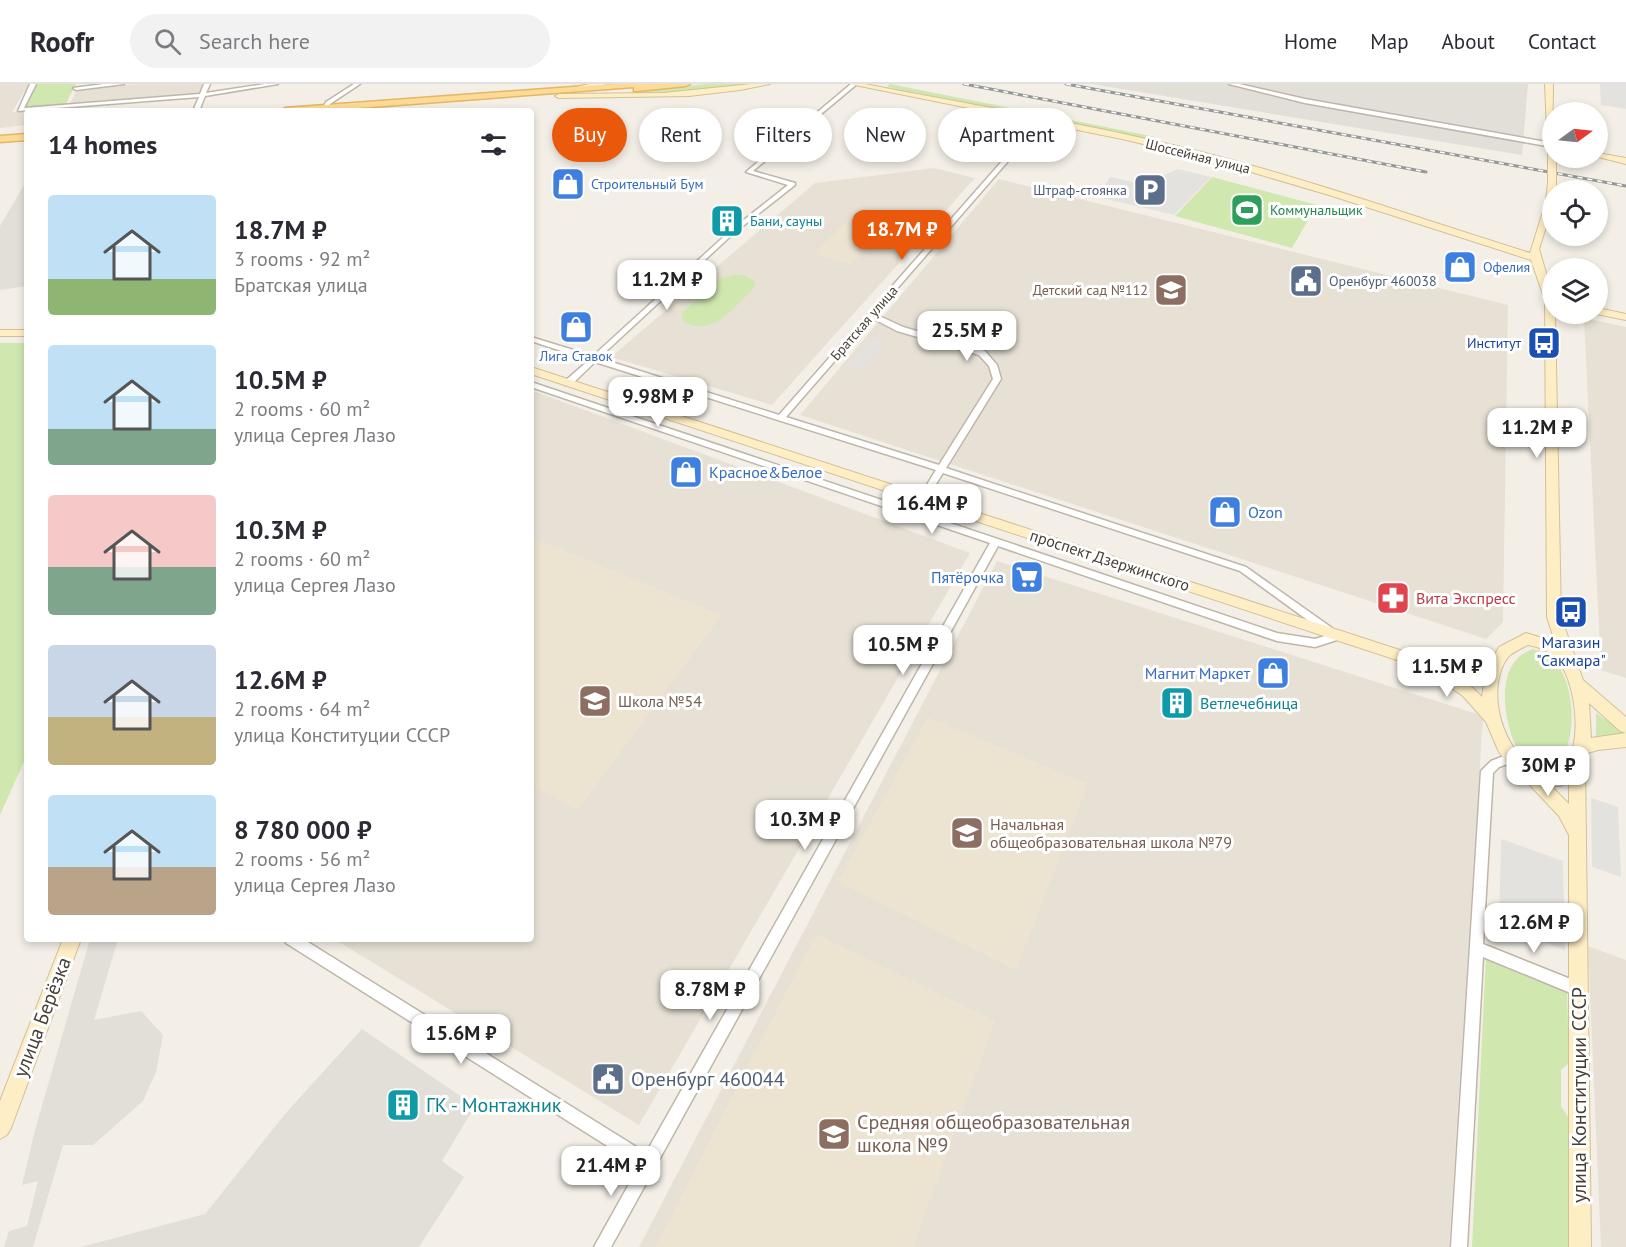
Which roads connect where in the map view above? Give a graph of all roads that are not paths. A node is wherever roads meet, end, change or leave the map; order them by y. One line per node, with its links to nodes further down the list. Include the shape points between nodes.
1 (33, 84): 24 (street, via 20,110)
2 (121, 84): 13 (street)
3 (207, 84): 16 (street)
4 (275, 84): 16 (street)
5 (357, 84): 21 (street)
6 (605, 84): 15 (main road)
7 (647, 84): 14 (main road)
8 (686, 84): 14 (main road)
9 (766, 84): 14 (main road, via 732,89)
10 (854, 84): 23 (main road, Шоссейная улица); 42 (street, via 748,172 793,184 732,232)
11 (1232, 84): 28 (street, via 1305,102)
12 (1549, 84): 17 (main road)
13 (77, 86): 18 (street)
14 (629, 89): 15 (main road)
15 (558, 94): 22 (main road)
16 (202, 95): 18 (street); 20 (street)
17 (1550, 102)
18 (65, 107): 19 (street)
19 (50, 108)
20 (197, 108)
21 (324, 108): 22 (main road)
22 (403, 108)
23 (979, 108)
24 (24, 110)
25 (1076, 128): 33 (main road, Шоссейная улица, via 1242,166)
26 (24, 139): 27 (main road)
27 (0, 141)
28 (1542, 144)
29 (1608, 157): 30 (main road)
30 (1626, 161)
31 (1004, 162): 36 (street, Братская улица)
32 (1552, 168): 33 (main road, bridge, via 1550,202 1535,243)
33 (1535, 258): 34 (main road)
34 (1542, 277)
35 (1608, 313): 37 (main road)
36 (871, 315): 46 (street, Братская улица); 48 (street, via 900,329 982,353 993,364 997,379)
37 (1626, 317)
38 (1551, 324): 52 (main road)
39 (0, 333): 40 (main road)
40 (24, 333)
41 (534, 340): 42 (street)
42 (593, 360): 44 (street); 46 (street)
43 (534, 371): 44 (main road, проспект Дзержинского)
44 (568, 383): 47 (main road, проспект Дзержинского)
45 (534, 385): 49 (street)
46 (781, 418): 48 (street)
47 (794, 457): 49 (street); 50 (main road, проспект Дзержинского)
48 (941, 469): 50 (street); 53 (street, via 1243,569)
49 (784, 470): 51 (street)
50 (922, 499): 53 (main road, проспект Дзержинского)
51 (995, 543): 53 (street, via 1277,637 1315,643); 70 (street)
52 (1554, 617): 54 (main road, via 1543,631); 57 (main road)
53 (1336, 636): 55 (main road, проспект Дзержинского)
54 (1526, 639): 56 (main road, via 1514,644); 57 (main road, via 1550,646)
55 (1415, 661): 56 (main road, проспект Дзержинского, via 1452,668); 59 (main road, проспект Дзержинского, via 1446,676)
56 (1498, 661): 59 (main road, via 1489,696)
57 (1570, 667): 58 (main road)
58 (1578, 685): 60 (main road); 62 (main road, via 1584,718)
59 (1492, 717): 63 (main road)
60 (1626, 726)
61 (1626, 740): 62 (main road, via 1597,743)
62 (1579, 755): 63 (main road, via 1571,773 1559,780 1539,778); 64 (main road, улица Конституции СССР)
63 (1516, 763): 64 (main road, улица Конституции СССР, via 1564,811); 67 (street, via 1495,764 1487,771)
64 (1576, 835): 68 (main road, улица Конституции СССР)
65 (71, 942): 69 (main road, улица Берёзка)
66 (296, 942): 70 (street)
67 (1478, 948): 68 (street); 72 (street)
68 (1578, 989): 73 (main road, улица Конституции СССР)
69 (0, 1128)
70 (649, 1163): 71 (street)
71 (603, 1247)
72 (1459, 1247)
73 (1580, 1247)

